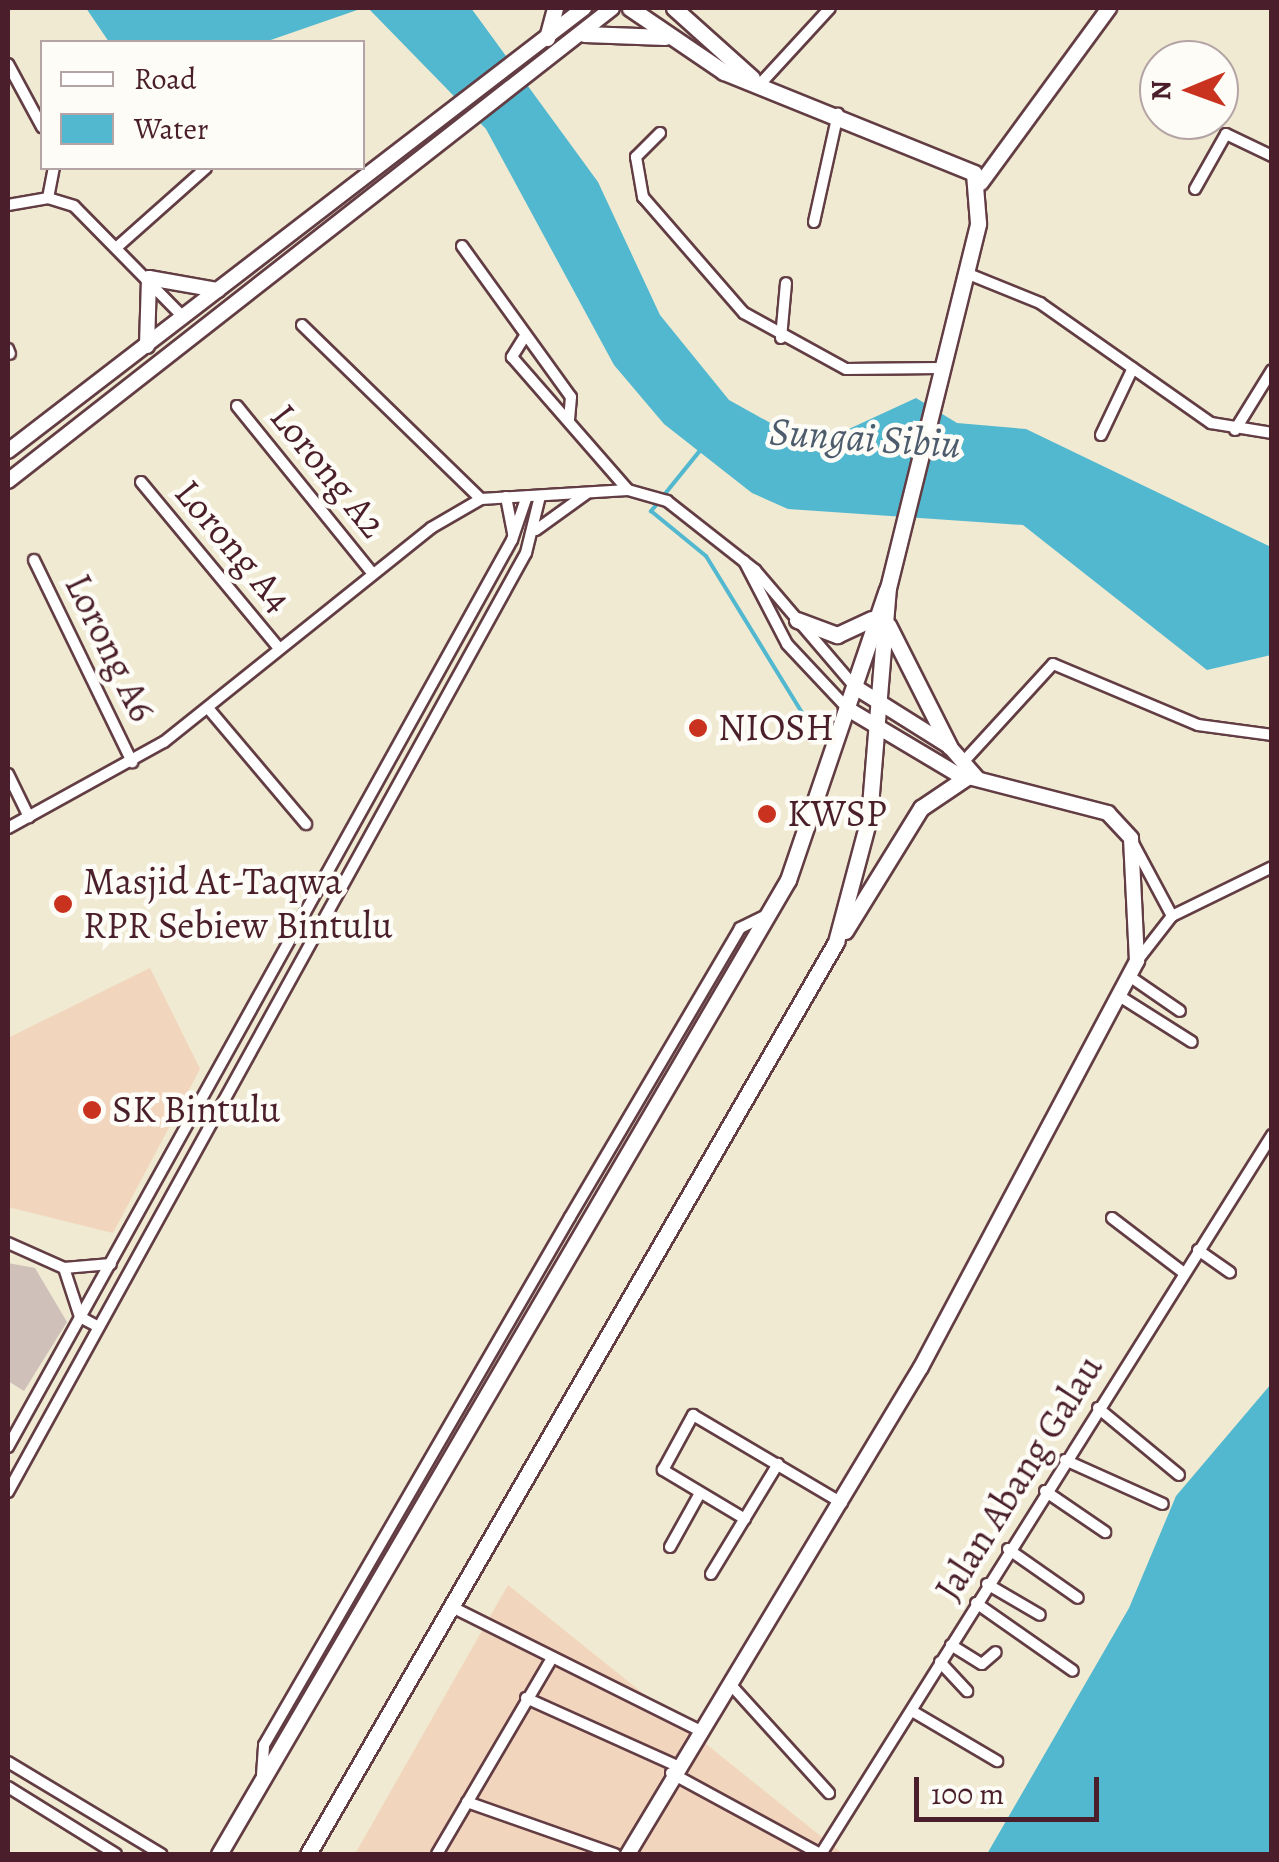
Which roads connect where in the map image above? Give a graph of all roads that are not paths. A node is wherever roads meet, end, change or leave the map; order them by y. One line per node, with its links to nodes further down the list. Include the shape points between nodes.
1 (555, 8): 9 (main road)
2 (584, 8): 9 (street)
3 (612, 8): 8 (street)
4 (630, 8): 10 (main road)
5 (830, 8): 12 (street)
6 (678, 9): 12 (main road)
7 (1102, 10): 19 (street)
8 (584, 34): 10 (main road, via 638,30); 35 (street)
9 (547, 38): 29 (street)
10 (674, 39): 12 (main road)
11 (8, 64): 14 (street)
12 (757, 80): 13 (main road)
13 (839, 112): 19 (main road); 23 (street)
14 (40, 123)
15 (660, 133): 33 (street, via 636,157 643,197 683,253)
16 (1272, 156): 20 (street, via 1226,134)
17 (54, 170): 21 (street)
18 (204, 170): 25 (street)
19 (981, 183): 26 (main road)
20 (1195, 189)
21 (48, 198): 22 (street); 25 (street, via 74,206)
22 (8, 205)
23 (814, 222)
24 (462, 246): 32 (street)
25 (116, 248): 27 (street)
26 (966, 273): 36 (main road); 37 (street, via 1040,304)
27 (149, 278): 29 (street); 30 (street); 34 (street)
28 (786, 282): 33 (street)
29 (218, 290): 30 (street)
30 (182, 316): 34 (street); 35 (street, via 182,336)
31 (302, 325): 54 (street)
32 (525, 336): 39 (street); 40 (street, via 512,358)
33 (781, 338): 36 (street, via 860,372 903,362)
34 (147, 346): 46 (street)
35 (163, 364): 47 (street)
36 (940, 368): 60 (main road)
37 (1132, 368): 43 (street); 45 (street)
38 (1272, 370): 43 (street)
39 (560, 383): 40 (street); 42 (street, via 573,404)
40 (545, 397): 42 (street)
41 (238, 406): 59 (street, Lorong A2)
42 (569, 421): 49 (street)
43 (1235, 430): 44 (street)
44 (1272, 433)
45 (1100, 435)
46 (8, 450)
47 (8, 481)
48 (142, 482): 62 (street, Lorong A4)
49 (628, 490): 50 (street); 58 (street, via 667,501)
50 (587, 494): 52 (street); 55 (street)
51 (527, 496): 52 (street); 53 (street); 56 (street)
52 (540, 496): 55 (street)
53 (506, 497): 54 (street); 56 (street)
54 (481, 499): 59 (street)
55 (536, 530): 86 (street)
56 (512, 540): 90 (street)
57 (34, 560): 70 (street, Lorong A6)
58 (744, 560): 61 (street); 66 (street, via 787,644)
59 (372, 573): 62 (street)
60 (879, 618): 61 (main road, via 837,635); 63 (main road); 64 (main road); 69 (main road)
61 (797, 620): 63 (street)
62 (279, 648): 65 (street)
63 (855, 686): 64 (street); 66 (main road)
64 (877, 702): 67 (main road); 69 (street)
65 (208, 708): 70 (street); 74 (street)
66 (848, 709): 67 (street); 134 (main road, via 824,794 768,914)
67 (876, 728): 71 (street); 79 (main road, via 869,818)
68 (1272, 735): 71 (street, via 1198,724 1053,664)
69 (949, 746): 71 (street)
70 (132, 762): 73 (street)
71 (970, 771): 76 (street, via 1108,813); 79 (main road, via 922,808)
72 (8, 774): 73 (street)
73 (30, 817): 75 (street)
74 (306, 824)
75 (8, 828)
76 (1130, 838): 78 (street); 80 (street)
77 (1267, 869): 78 (street)
78 (1172, 916): 80 (street)
79 (836, 942): 114 (main road)
80 (1137, 961): 81 (street)
81 (1132, 978): 82 (street); 83 (street)
82 (1124, 1000): 84 (street); 104 (street)
83 (1180, 1011)
84 (1192, 1042)
85 (1272, 1136): 89 (street, Jalan Abang Galau)
86 (174, 1190): 90 (street, via 156,1198); 95 (street)
87 (1112, 1218): 93 (street)
88 (8, 1242): 91 (street)
89 (1198, 1250): 92 (street); 93 (street, Jalan Abang Galau)
90 (112, 1262): 91 (street); 94 (street)
91 (64, 1268): 94 (street)
92 (1230, 1272)
93 (1184, 1273): 96 (street, Jalan Abang Galau)
94 (80, 1317): 95 (street); 97 (street)
95 (99, 1327): 102 (street)
96 (1098, 1408): 98 (street, Jalan Abang Galau); 100 (street)
97 (8, 1447)
98 (1065, 1460): 101 (street, Jalan Abang Galau); 105 (street)
99 (778, 1464): 103 (street, via 693,1415 663,1470); 104 (street); 106 (street)
100 (1178, 1476)
101 (1045, 1491): 107 (street); 109 (street, Jalan Abang Galau)
102 (8, 1492)
103 (700, 1493): 106 (street); 108 (street)
104 (842, 1502): 121 (street)
105 (1163, 1504)
106 (746, 1519): 110 (street)
107 (1105, 1532)
108 (670, 1547)
109 (1008, 1548): 111 (street, Jalan Abang Galau); 112 (street)
110 (712, 1574)
111 (987, 1584): 113 (street, Jalan Abang Galau); 115 (street)
112 (1078, 1598)
113 (976, 1603): 116 (street, Jalan Abang Galau); 120 (street)
114 (452, 1607): 118 (street); 135 (main road)
115 (1040, 1615)
116 (951, 1645): 117 (street, via 982,1664); 119 (street, Jalan Abang Galau)
117 (996, 1652)
118 (552, 1658): 123 (street); 125 (street, via 573,1660)
119 (940, 1662): 122 (street); 124 (street, Jalan Abang Galau)
120 (1074, 1670)
121 (731, 1685): 125 (street); 130 (street)
122 (967, 1691)
123 (526, 1698): 128 (street); 131 (street)
124 (912, 1711): 126 (street); 139 (street, Jalan Abang Galau)
125 (697, 1729): 128 (street)
126 (997, 1761)
127 (8, 1762): 133 (street)
128 (673, 1768): 138 (street); 139 (street)
129 (8, 1787): 132 (street)
130 (829, 1793)
131 (467, 1802): 136 (street); 137 (street)
132 (116, 1854)
133 (161, 1854)
134 (219, 1854)
135 (308, 1854)
136 (437, 1854)
137 (616, 1854)
138 (628, 1854)
139 (821, 1854)

